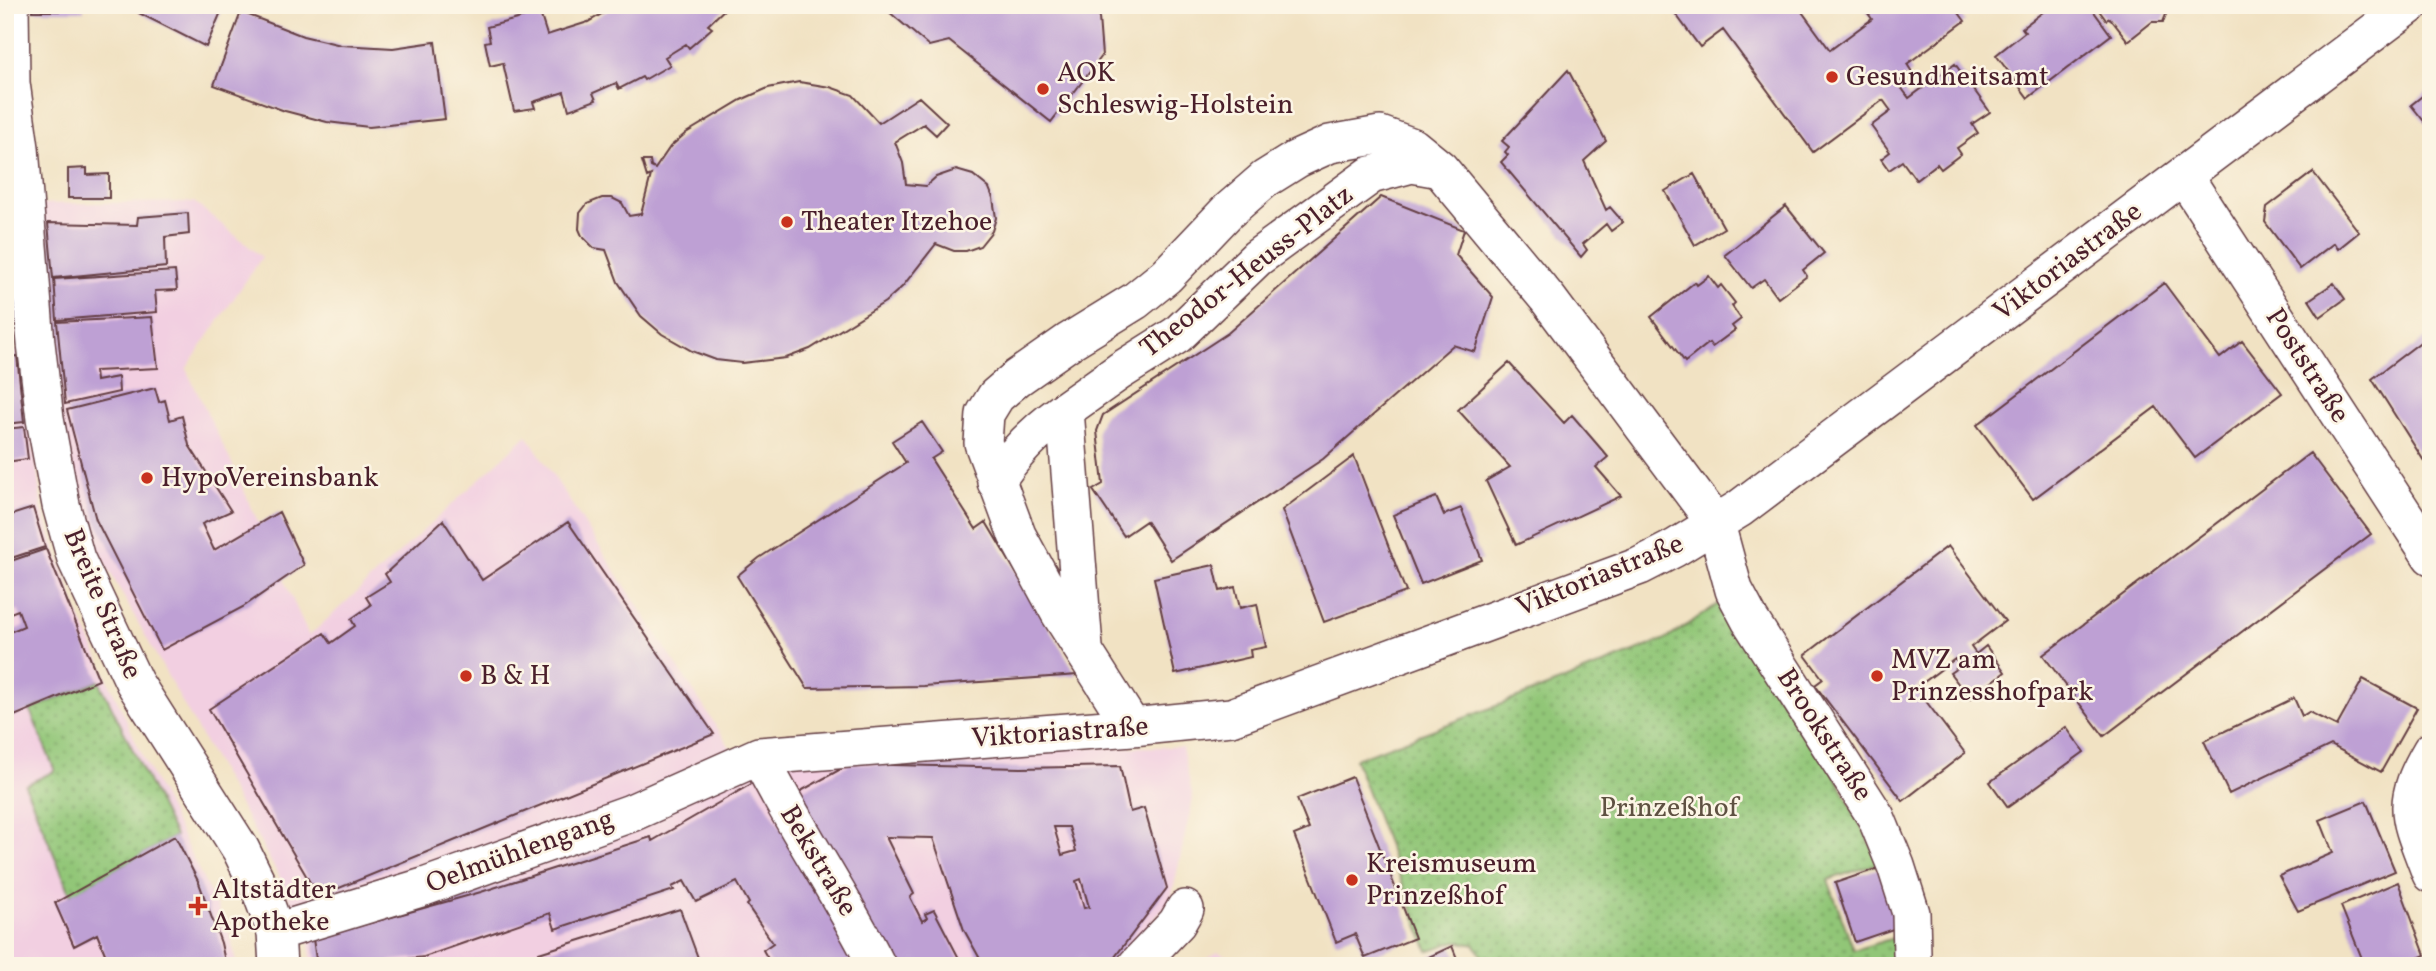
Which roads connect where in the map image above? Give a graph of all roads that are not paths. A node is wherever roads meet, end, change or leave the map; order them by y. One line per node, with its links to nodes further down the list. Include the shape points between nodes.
1 (10, 5): 5 (street, Breite Straße, via 11,83 20,148)
2 (2410, 5): 4 (street, Viktoriastraße)
3 (1440, 169): 6 (street, Theodor-Heuss-Platz, via 1412,164 1371,175 1257,258 1177,335); 7 (street, Theodor-Heuss-Platz, via 1413,147 1380,135 1330,144 1265,179 1166,276 996,396 985,414 983,443); 8 (street, Theodor-Heuss-Platz, via 1548,299)
4 (2184, 176): 8 (street, Viktoriastraße); 9 (street, Poststraße)
5 (20, 344): 16 (street, Breite Straße, via 45,419 76,559 134,682 241,850 260,889)
6 (1065, 410): 7 (street, Theodor-Heuss-Platz, via 1009,460); 10 (street, Theodor-Heuss-Platz)
7 (996, 482): 10 (street, Theodor-Heuss-Platz, via 1023,546)
8 (1716, 524): 11 (street, Viktoriastraße, via 1640,566 1231,717); 17 (street, Brookstraße, via 1734,590 1750,621 1876,817 1911,913)
9 (2431, 556)
10 (1084, 650): 11 (street, Theodor-Heuss-Platz)
11 (1132, 727): 13 (street, Viktoriastraße)
12 (2431, 751): 14 (street, via 2411,790 2410,815)
13 (759, 756): 16 (street, Oelmühlengang, via 631,813 424,887); 18 (street, Bekstraße)
14 (2431, 874)
15 (1185, 909): 19 (street)
16 (277, 949)
17 (1912, 954)
18 (877, 966)
19 (1136, 966)

